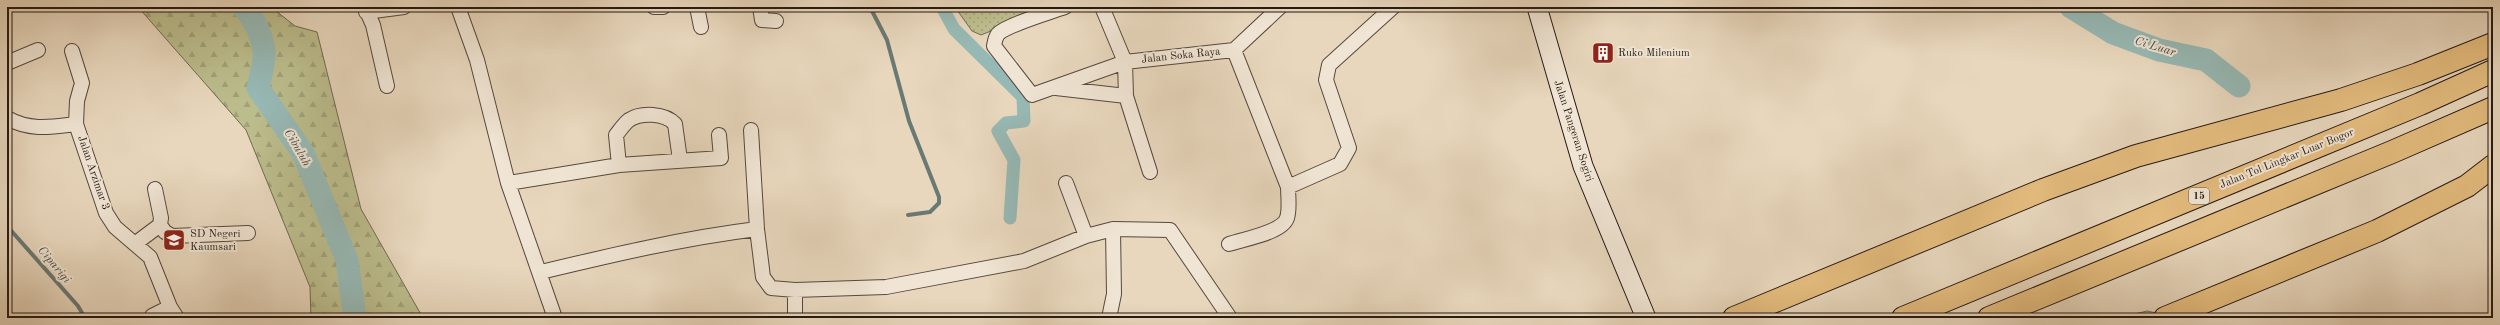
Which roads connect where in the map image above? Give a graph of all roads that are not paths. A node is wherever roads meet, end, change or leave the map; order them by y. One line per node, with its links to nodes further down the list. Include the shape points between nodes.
1 (404, 7): 13 (street)
2 (458, 7): 36 (street, via 477,60)
3 (654, 7): 4 (street)
4 (663, 7)
5 (696, 7): 16 (street)
6 (760, 7): 14 (street, via 762,20)
7 (1065, 7): 25 (street, Jalan Soka Raya, via 1008,29 999,34 994,46 1032,95)
8 (1102, 7): 21 (street)
9 (1280, 7): 19 (street, Jalan Soka Raya)
10 (1393, 7): 38 (street, via 1330,65 1326,80 1349,148 1346,154 1340,164)
11 (1537, 7): 56 (street, Jalan Pangeran Sogiri, via 1583,166)
12 (366, 9): 13 (street); 15 (street)
13 (381, 9): 15 (street)
14 (776, 21)
15 (373, 25): 24 (street)
16 (701, 27)
17 (2493, 44): 49 (highway, via 2418,74 2341,100 2136,156 2043,190)
18 (38, 50): 22 (street)
19 (1234, 50): 21 (street, Jalan Soka Raya); 38 (street)
20 (72, 51): 29 (street, via 82,83 77,101)
21 (1125, 62): 25 (street, Jalan Soka Raya); 26 (street)
22 (7, 63)
23 (2493, 71): 59 (highway, Jalan Tol Lingkar Luar Bogor / 15, via 2420,104)
24 (387, 86)
25 (1054, 88): 26 (street)
26 (1126, 96): 35 (street)
27 (2493, 108): 60 (highway)
28 (7, 118): 29 (street, Jalan Arzimar 3, via 20,125 40,128)
29 (76, 124): 45 (street, Jalan Arzimar 3, via 106,214 116,227)
30 (751, 130): 41 (street)
31 (720, 135): 32 (street, via 721,158)
32 (680, 160): 33 (street); 33 (street, via 674,124 669,119 653,115 630,120 616,135)
33 (619, 166): 36 (street)
34 (2493, 166): 61 (highway, via 2467,186 2378,231)
35 (1150, 172)
36 (508, 183): 47 (street)
37 (1066, 183): 44 (street)
38 (1288, 187): 46 (street, via 1287,218 1280,229)
39 (155, 189): 40 (street)
40 (160, 225): 43 (street, via 172,236); 45 (street)
41 (757, 229): 47 (street, via 714,234); 48 (street, via 763,277 771,288)
42 (1113, 229): 44 (street); 54 (street, via 1114,294); 55 (street, via 1170,230)
43 (248, 233)
44 (1086, 236): 48 (street, via 1024,261 886,287)
45 (136, 243): 50 (street, Jalan Arzimar 3, via 150,257)
46 (1229, 244)
47 (541, 272): 52 (street)
48 (795, 290): 53 (street)
49 (1789, 296): 57 (highway); 58 (highway)
50 (174, 313): 51 (street)
51 (152, 316)
52 (555, 318)
53 (795, 318)
54 (1109, 318)
55 (1230, 318)
56 (1646, 318)
57 (1734, 318)
58 (1760, 318)
59 (1903, 318)
60 (1989, 318)
61 (2165, 318)

